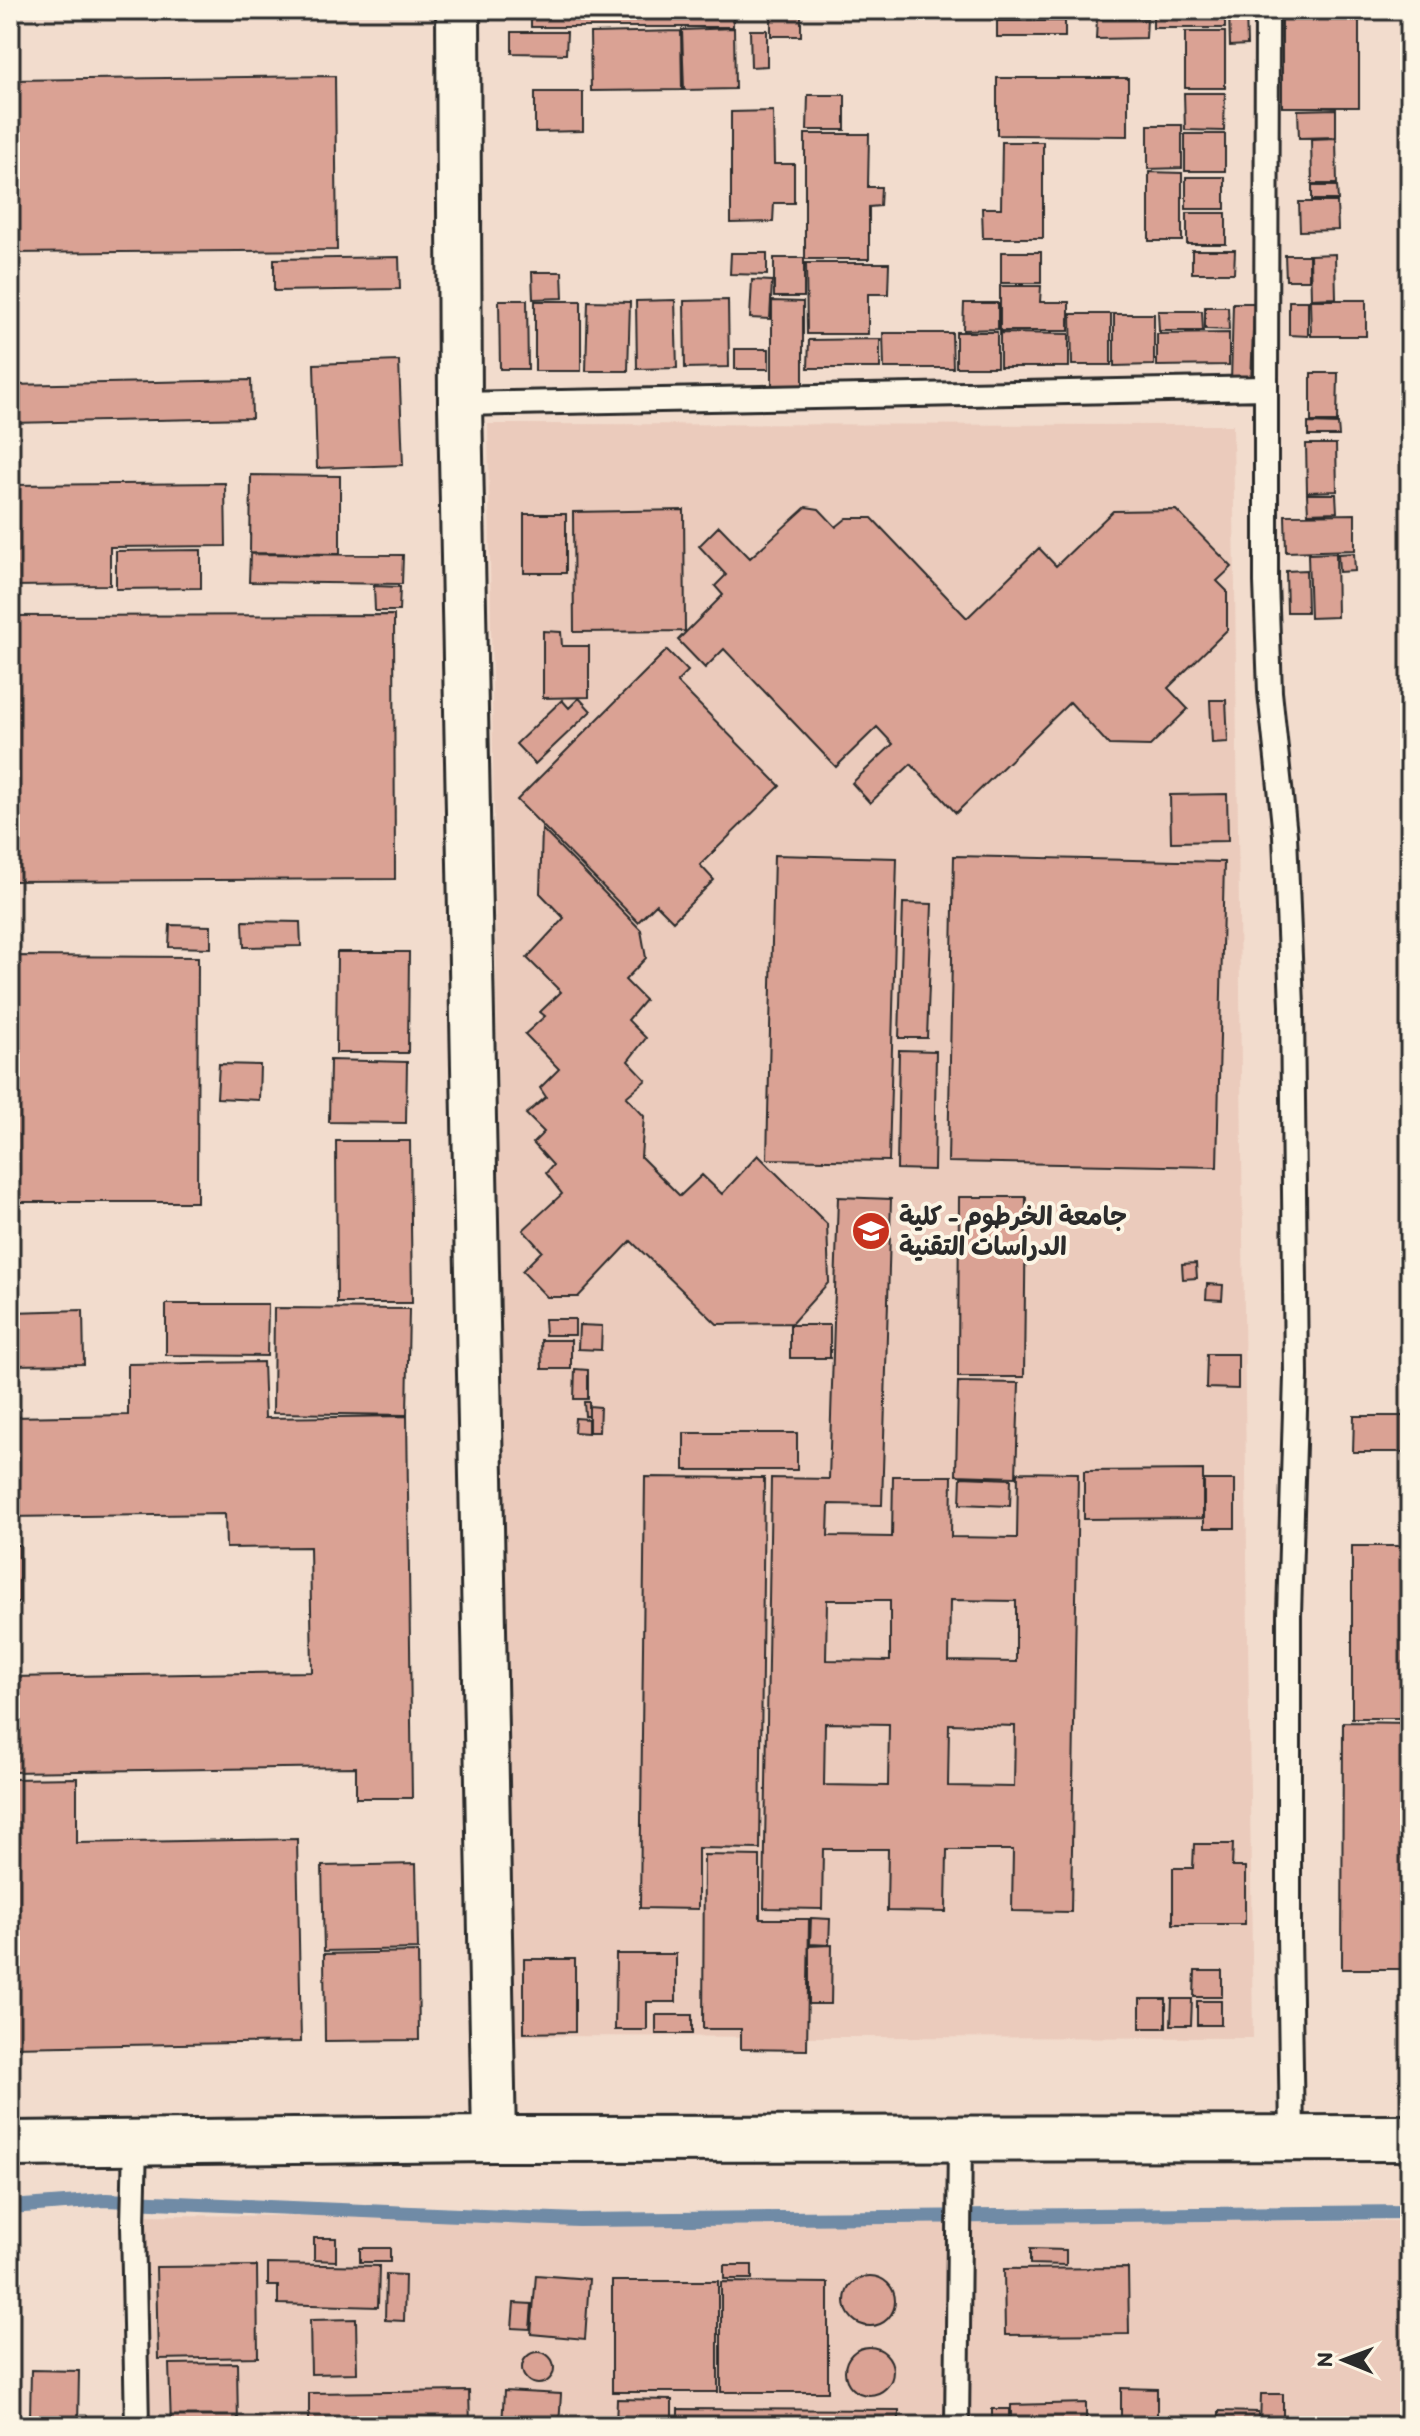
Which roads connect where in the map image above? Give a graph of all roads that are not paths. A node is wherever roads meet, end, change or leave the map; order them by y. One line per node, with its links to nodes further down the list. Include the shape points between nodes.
1 (458, 10): 4 (street)
2 (1267, 10): 3 (lane)
3 (1266, 388): 4 (lane); 5 (lane, via 1270,692 1285,835 1292,1006)
4 (460, 404): 7 (street)
5 (1292, 2138): 6 (street); 8 (street)
6 (1410, 2138)
7 (494, 2139): 8 (street); 9 (street)
8 (960, 2139): 12 (lane)
9 (135, 2143): 10 (street); 11 (lane)
10 (10, 2144)
11 (137, 2426)
12 (957, 2426)

